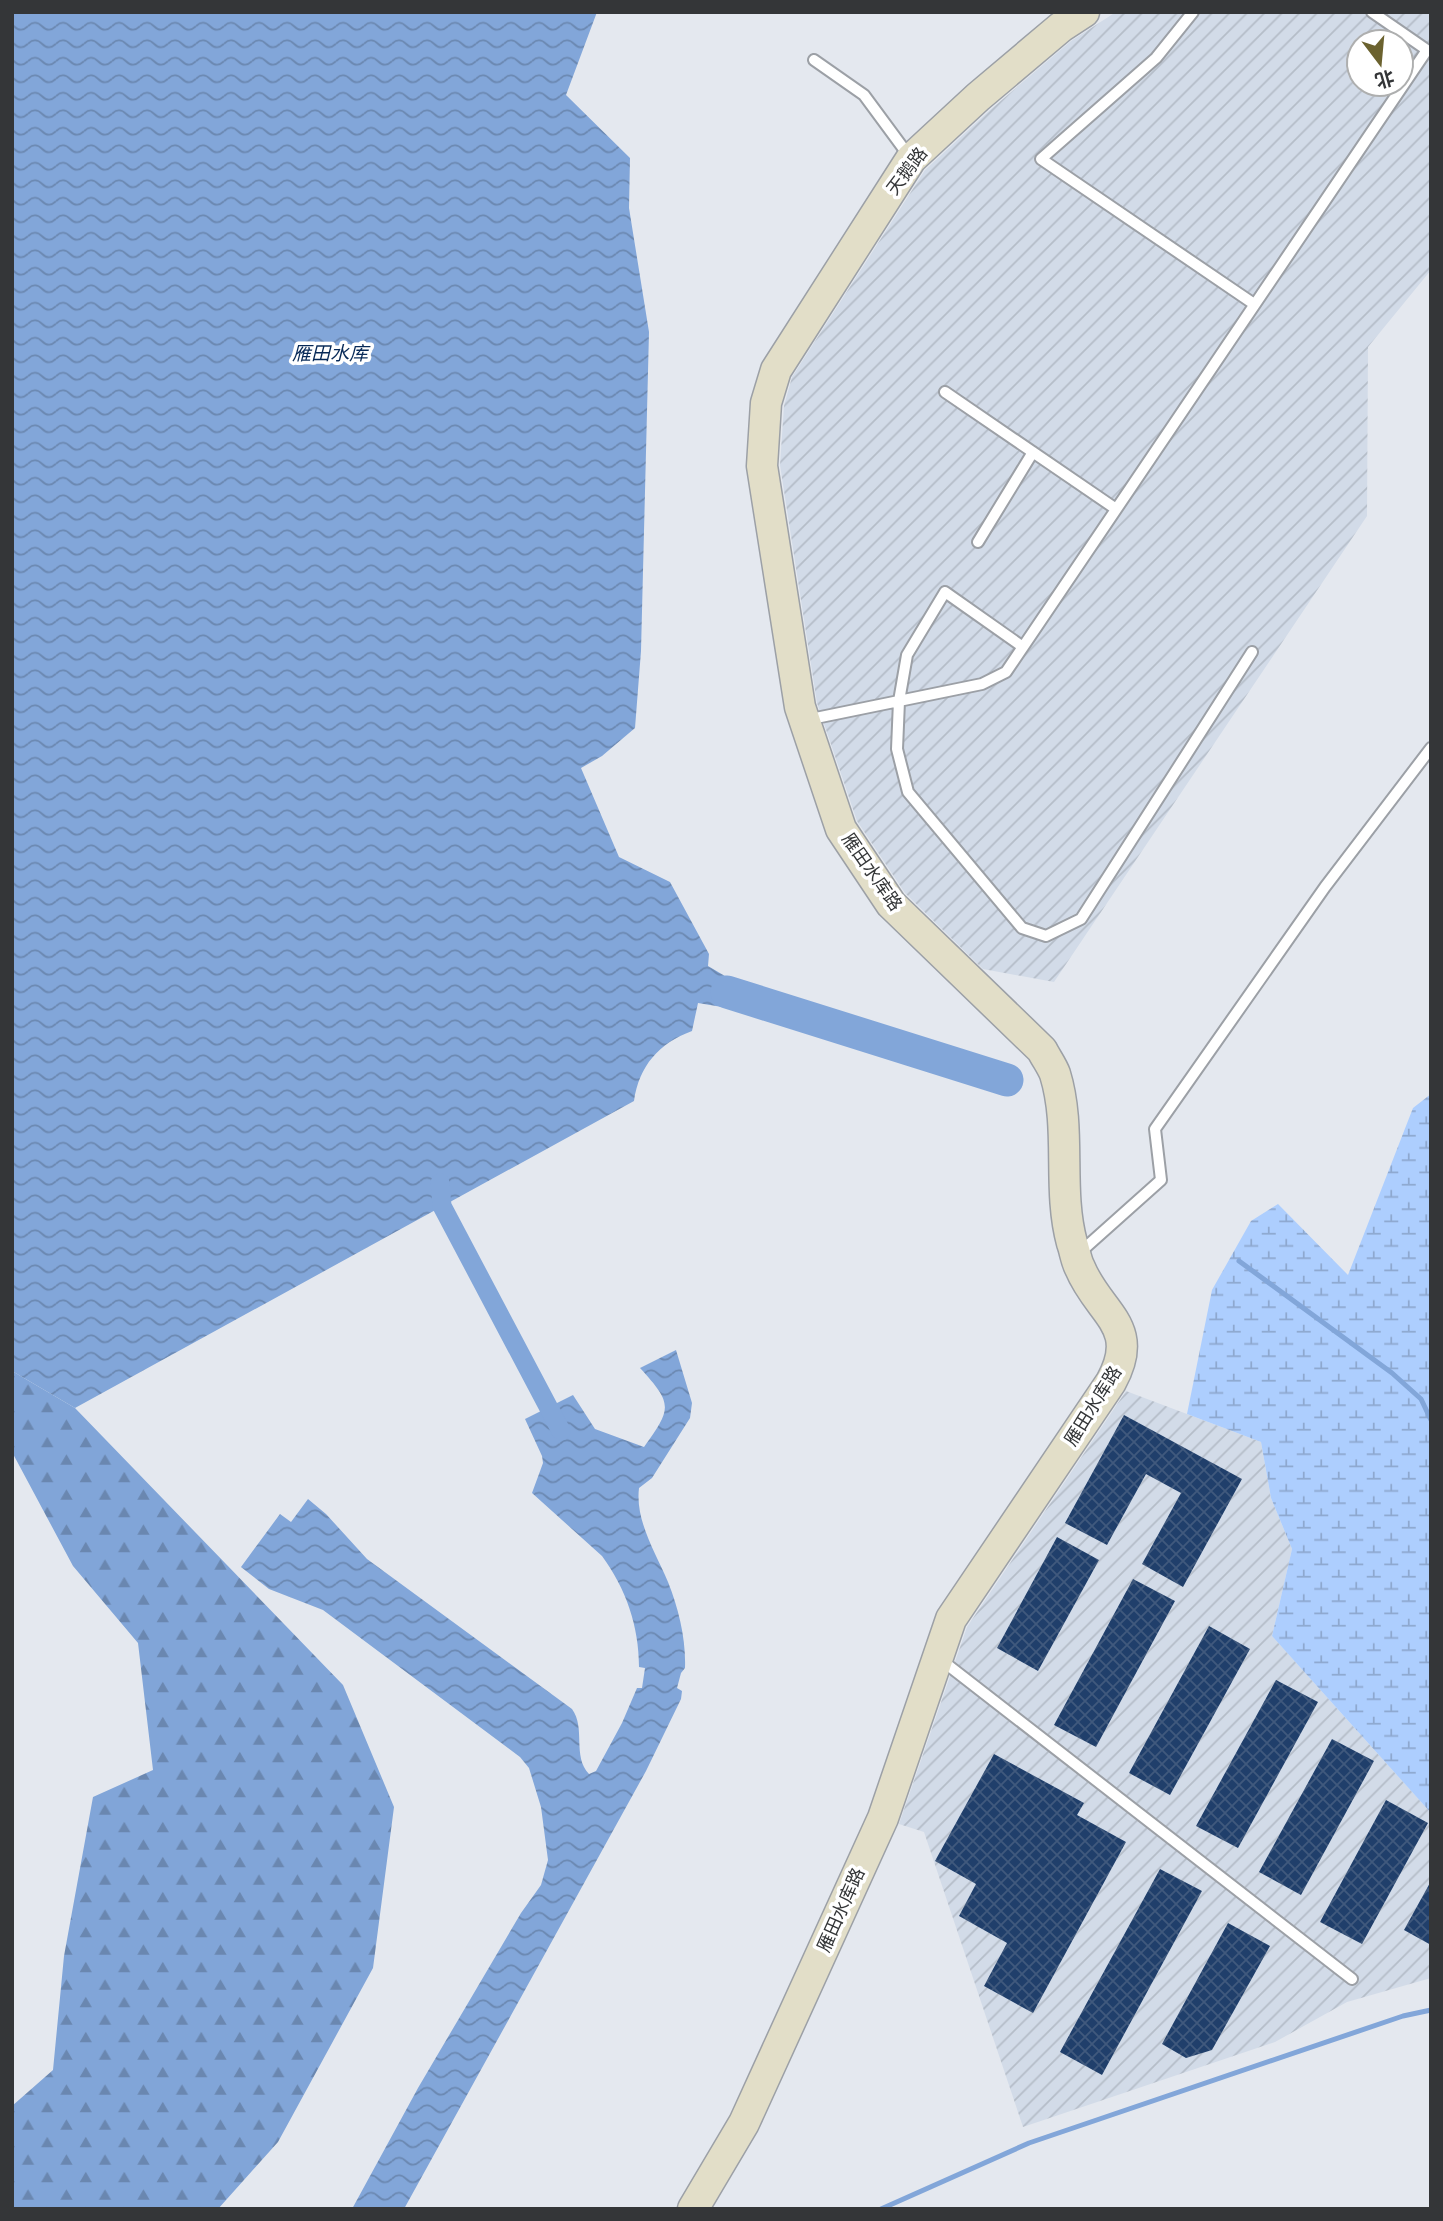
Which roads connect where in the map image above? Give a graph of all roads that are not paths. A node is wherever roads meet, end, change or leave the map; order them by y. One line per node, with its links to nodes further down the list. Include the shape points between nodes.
1 (1084, 12): 5 (main road, 天鹅路, via 978,97)
2 (1194, 12): 6 (lane, via 1156,58 1041,159)
3 (1372, 12): 6 (lane, via 1427,50)
4 (814, 60): 5 (lane, via 864,95)
5 (911, 159): 7 (main road, 天鹅路)
6 (1254, 304): 10 (lane)
7 (776, 370): 15 (main road, 雁田水库路, via 766,403 762,466)
8 (945, 392): 9 (lane)
9 (1033, 452): 10 (lane); 11 (lane)
10 (1116, 509): 12 (lane)
11 (978, 542)
12 (1023, 647): 14 (lane, via 1006,672 982,684); 14 (lane, via 944,592 907,655)
13 (1252, 652): 14 (lane, via 1081,919 1046,936 1022,928 908,792 897,749)
14 (899, 701): 15 (lane)
15 (804, 721): 17 (main road, 雁田水库路, via 841,829 891,904 1042,1051 1054,1072 1062,1110 1066,1221)
16 (1431, 748): 17 (lane, via 1325,887 1155,1129 1161,1180)
17 (1076, 1256): 18 (main road, 雁田水库路, via 1117,1324 1123,1344 1121,1364 951,1619)
18 (938, 1658): 19 (lane); 20 (main road, 雁田水库路, via 883,1818 744,2123)
19 (1352, 1979)
20 (693, 2209)

